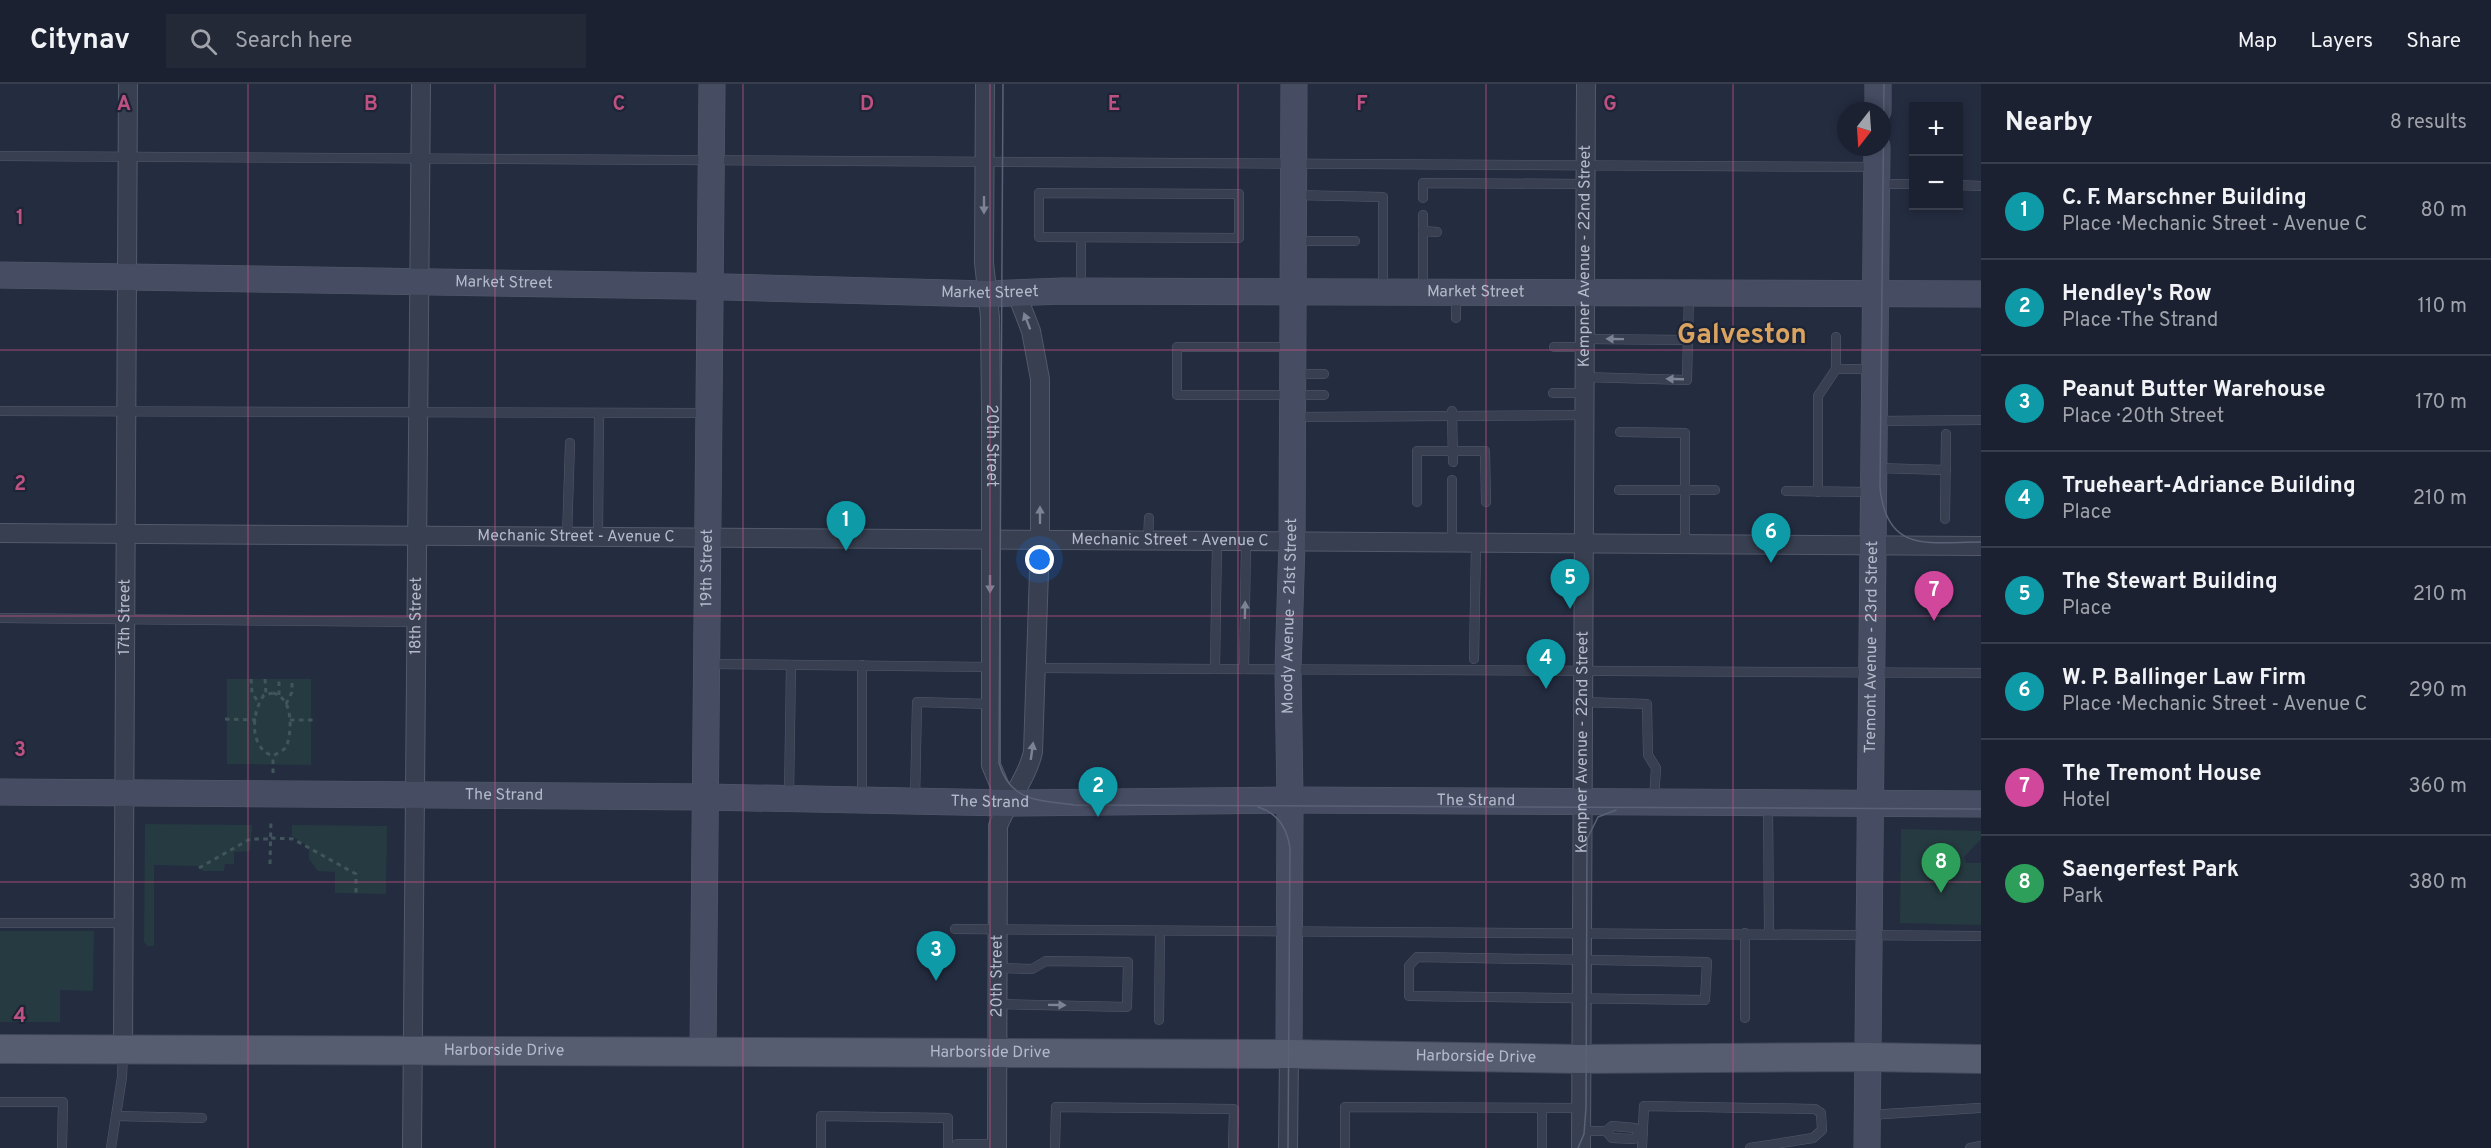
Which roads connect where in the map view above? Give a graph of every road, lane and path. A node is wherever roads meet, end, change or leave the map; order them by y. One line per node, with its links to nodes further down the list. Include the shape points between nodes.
1 (128, 84): 10 (street, 17th Street)
2 (420, 84): 11 (street, 18th Street)
3 (712, 84): 12 (street, 19th Street)
4 (985, 84): 13 (street, 20th Street)
5 (1294, 84): 14 (street, Moody Avenue - 21st Street)
6 (1586, 84): 16 (street, Kempner Avenue - 22nd Street)
7 (1878, 84): 8 (street)
8 (1878, 102)
9 (0, 156): 10 (lane)
10 (126, 156): 11 (lane); 31 (street, 17th Street)
11 (419, 158): 12 (lane); 32 (street, 18th Street)
12 (712, 161): 13 (lane); 33 (street, 19th Street)
13 (984, 162): 14 (lane); 43 (street, 20th Street, one-way to 43)
14 (1294, 165): 16 (lane); 20 (street, Moody Avenue - 21st Street)
15 (1877, 166): 16 (lane); 17 (lane); 42 (street, Tremont Avenue - 23rd Street)
16 (1585, 175): 21 (lane, via 1488,187 1423,183); 38 (street, Kempner Avenue - 22nd Street)
17 (1909, 182)
18 (1963, 185): 19 (lane)
19 (1981, 186)
20 (1294, 195): 26 (street, Moody Avenue - 21st Street); 29 (lane, via 1383,196)
21 (1423, 198)
22 (1423, 215): 23 (lane)
23 (1423, 231): 24 (lane); 36 (lane)
24 (1437, 231)
25 (1081, 238): 25 (lane, via 1239,238 1239,194 1039,193 1039,237); 34 (lane)
26 (1294, 241): 27 (lane); 41 (street, Moody Avenue - 21st Street)
27 (1355, 241)
28 (1371, 241): 29 (lane)
29 (1383, 241): 35 (lane)
30 (0, 275): 31 (street, Market Street)
31 (126, 276): 32 (street, Market Street); 59 (street, 17th Street)
32 (420, 284): 33 (street, Market Street); 60 (street, 18th Street)
33 (711, 287): 43 (street, Market Street); 62 (street, 19th Street)
34 (1081, 291): 40 (street, Market Street); 41 (street, Market Street)
35 (1383, 291): 36 (street, Market Street); 41 (street, Market Street)
36 (1423, 291): 37 (street, Market Street)
37 (1456, 291): 38 (street, Market Street); 45 (lane)
38 (1584, 291): 39 (street, Market Street); 48 (street, Kempner Avenue - 22nd Street)
39 (1689, 291): 42 (street, Market Street); 47 (lane)
40 (1016, 292): 43 (street, Market Street); 91 (street, 20th Street, one-way to 40, via 1040,380 1031,331)
41 (1293, 292): 49 (street, Moody Avenue - 21st Street)
42 (1877, 292): 44 (street, Market Street); 52 (street, Tremont Avenue - 23rd Street)
43 (987, 294): 90 (street, 20th Street)
44 (1981, 294)
45 (1456, 318)
46 (1836, 337): 51 (lane)
47 (1688, 340): 48 (lane, one-way to 48); 54 (lane, one-way to 54, via 1687,380)
48 (1584, 343): 50 (lane); 54 (street, Kempner Avenue - 22nd Street)
49 (1293, 347): 56 (street, Moody Avenue - 21st Street); 56 (lane, via 1177,347 1177,395)
50 (1554, 347)
51 (1836, 369): 52 (lane); 79 (lane, via 1818,396)
52 (1875, 369): 65 (street, Tremont Avenue - 23rd Street)
53 (1324, 374): 56 (lane)
54 (1583, 385): 55 (lane); 64 (street, Kempner Avenue - 22nd Street)
55 (1553, 393)
56 (1293, 395): 57 (lane); 63 (lane); 95 (street, Moody Avenue - 21st Street)
57 (1324, 395)
58 (0, 411): 59 (lane)
59 (126, 411): 60 (lane); 85 (street, 17th Street)
60 (418, 412): 61 (lane); 86 (street, 18th Street)
61 (599, 413): 62 (lane); 88 (lane)
62 (709, 413): 89 (street, 19th Street)
63 (1452, 413): 64 (lane); 70 (lane)
64 (1583, 415): 98 (street, Kempner Avenue - 22nd Street)
65 (1874, 420): 66 (lane); 74 (street, Tremont Avenue - 23rd Street)
66 (1981, 420)
67 (1620, 432): 76 (lane, via 1685,433)
68 (1946, 434): 72 (lane)
69 (570, 442): 87 (lane)
70 (1452, 451): 71 (lane); 80 (lane, via 1417,451); 81 (lane, via 1485,451)
71 (1452, 462)
72 (1946, 470): 74 (lane); 83 (lane)
73 (1452, 480): 96 (lane)
74 (1873, 480): 79 (lane); 100 (street, Tremont Avenue - 23rd Street)
75 (1619, 490): 76 (lane)
76 (1685, 490): 77 (lane); 99 (lane)
77 (1715, 490)
78 (1786, 491): 79 (lane)
79 (1818, 492)
80 (1417, 502)
81 (1486, 502)
82 (1149, 518): 92 (lane)
83 (1945, 519)
84 (0, 533): 85 (street, Mechanic Street - Avenue C)
85 (126, 534): 86 (street, Mechanic Street - Avenue C); 103 (street, 17th Street)
86 (417, 536): 87 (street, Mechanic Street - Avenue C); 104 (street, 18th Street)
87 (567, 537): 88 (street, Mechanic Street - Avenue C)
88 (597, 537): 89 (street, Mechanic Street - Avenue C)
89 (708, 538): 90 (street, Mechanic Street - Avenue C); 106 (street, 19th Street)
90 (990, 541): 91 (street, Mechanic Street - Avenue C); 109 (street, 20th Street, one-way to 109)
91 (1040, 541): 92 (street, Mechanic Street - Avenue C); 110 (street, 20th Street)
92 (1148, 542): 93 (street, Mechanic Street - Avenue C)
93 (1217, 542): 94 (street, Mechanic Street - Avenue C); 111 (lane)
94 (1246, 543): 95 (street, Mechanic Street - Avenue C); 112 (lane, one-way to 94)
95 (1292, 543): 96 (street, Mechanic Street - Avenue C); 113 (street, Moody Avenue - 21st Street)
96 (1452, 544): 97 (street, Mechanic Street - Avenue C)
97 (1476, 544): 98 (street, Mechanic Street - Avenue C); 105 (lane)
98 (1582, 544): 99 (street, Mechanic Street - Avenue C); 114 (street, Kempner Avenue - 22nd Street)
99 (1685, 545): 100 (street, Mechanic Street - Avenue C)
100 (1872, 546): 101 (street, Mechanic Street - Avenue C); 115 (street, Tremont Avenue - 23rd Street)
101 (1981, 546)
102 (0, 618): 103 (lane)
103 (126, 619): 104 (lane); 134 (street, 17th Street)
104 (416, 622): 135 (street, 18th Street)
105 (1474, 659)
106 (708, 664): 107 (lane); 136 (street, 19th Street)
107 (791, 665): 108 (lane); 137 (lane)
108 (862, 666): 109 (lane); 138 (lane)
109 (990, 667): 126 (street, 20th Street)
110 (1036, 668): 111 (lane); 143 (street, 20th Street, one-way to 110, via 1031,763)
111 (1215, 669): 112 (lane)
112 (1244, 669): 113 (lane)
113 (1288, 669): 114 (lane); 139 (street, Moody Avenue - 21st Street)
114 (1582, 670): 115 (lane); 123 (street, Kempner Avenue - 22nd Street)
115 (1870, 672): 116 (lane); 145 (street, Tremont Avenue - 23rd Street)
116 (1981, 673)
117 (251, 679): 124 (path, via 252,693)
118 (265, 679): 121 (path)
119 (279, 679): 122 (path)
120 (292, 679): 125 (path, via 292,692)
121 (266, 694): 122 (path); 124 (path)
122 (279, 695): 125 (path)
123 (1582, 702): 141 (street, Kempner Avenue - 22nd Street); 142 (lane, via 1647,704 1648,756 1656,768)
124 (259, 703): 128 (path)
125 (286, 704): 129 (path)
126 (990, 704): 140 (lane, via 917,702); 143 (street, 20th Street, via 991,765)
127 (225, 719): 128 (path)
128 (256, 720): 131 (path, via 258,744)
129 (290, 720): 130 (path); 131 (path, via 286,748)
130 (314, 720)
131 (273, 756): 132 (path)
132 (273, 775)
133 (0, 792): 134 (street, The Strand)
134 (125, 793): 135 (street, The Strand); 153 (street, 17th Street)
135 (415, 794): 136 (street, The Strand); 171 (street, 18th Street)
136 (707, 797): 137 (street, The Strand); 172 (street, 19th Street)
137 (789, 798): 138 (street, The Strand)
138 (861, 800): 140 (street, The Strand)
139 (1290, 800): 141 (street, The Strand); 143 (street, The Strand); 157 (street, Moody Avenue - 21st Street)
140 (915, 801): 143 (street, The Strand)
141 (1581, 801): 142 (street, The Strand); 158 (street, Kempner Avenue - 22nd Street)
142 (1653, 802): 144 (street, The Strand)
143 (1007, 803): 155 (street, 20th Street, via 998,826)
144 (1768, 803): 145 (street, The Strand); 160 (lane)
145 (1870, 803): 146 (street, The Strand); 161 (street, Tremont Avenue - 23rd Street)
146 (1981, 804)
147 (271, 821): 148 (path)
148 (271, 839): 149 (path); 150 (path, via 250,839); 151 (path, via 292,839 356,874)
149 (270, 864)
150 (199, 867)
151 (356, 893)
152 (0, 923): 153 (lane)
153 (124, 923): 170 (street, 17th Street)
154 (955, 928): 155 (lane)
155 (999, 930): 156 (lane); 164 (street, 20th Street)
156 (1160, 931): 157 (lane); 168 (lane)
157 (1289, 931): 158 (lane); 174 (street, Moody Avenue - 21st Street)
158 (1580, 932): 159 (lane); 163 (street, Kempner Avenue - 22nd Street)
159 (1745, 933): 160 (lane); 167 (lane)
160 (1768, 933): 161 (lane)
161 (1868, 934): 162 (lane); 175 (street, Tremont Avenue - 23rd Street)
162 (1981, 936)
163 (1580, 959): 165 (street, Kempner Avenue - 22nd Street); 165 (lane, via 1707,962 1705,1000); 165 (lane, via 1417,957 1409,966 1409,996)
164 (999, 968): 166 (street, 20th Street); 166 (lane, one-way to 164, via 1127,1007 1128,962 1046,961 1032,969)
165 (1580, 996): 176 (street, Kempner Avenue - 22nd Street)
166 (998, 1004): 173 (street, 20th Street)
167 (1745, 1018)
168 (1160, 1020)
169 (0, 1049): 170 (main road, Harborside Drive)
170 (123, 1049): 171 (main road, Harborside Drive); 183 (lane, 17th Street)
171 (413, 1051): 172 (main road, Harborside Drive); 191 (street, 18th Street)
172 (703, 1051): 173 (main road, Harborside Drive)
173 (998, 1053): 174 (main road, Harborside Drive); 187 (street, 20th Street)
174 (1289, 1054): 176 (main road, Harborside Drive); 197 (street, Moody Avenue - 21st Street)
175 (1867, 1057): 176 (main road, Harborside Drive); 177 (main road, Harborside Drive); 182 (street, Tremont Avenue - 23rd Street)
176 (1580, 1059): 180 (street, Kempner Avenue - 22nd Street)
177 (1981, 1059)
178 (0, 1102): 189 (lane, via 63,1102)
179 (1542, 1107): 180 (lane); 198 (lane, via 1345,1107); 199 (lane)
180 (1579, 1108): 186 (street, Kempner Avenue - 22nd Street)
181 (1979, 1108): 182 (lane)
182 (1867, 1115): 202 (street, Tremont Avenue - 23rd Street)
183 (116, 1116): 184 (lane); 190 (lane, 17th Street)
184 (202, 1118)
185 (1641, 1133): 186 (lane, via 1635,1128 1612,1126); 200 (lane); 201 (lane, via 1644,1106 1815,1108 1821,1113 1822,1130 1813,1138)
186 (1581, 1139)
187 (997, 1146): 194 (lane, via 957,1144)
188 (1981, 1146): 203 (lane)
189 (62, 1148)
190 (111, 1148)
191 (412, 1148)
192 (821, 1148): 193 (lane, via 821,1116 948,1118)
193 (948, 1148)
194 (955, 1148)
195 (1055, 1148): 196 (lane, via 1056,1107 1233,1108)
196 (1233, 1148)
197 (1288, 1148)
198 (1345, 1148)
199 (1542, 1148)
200 (1642, 1148)
201 (1750, 1148)
202 (1867, 1148)
203 (1970, 1148)

